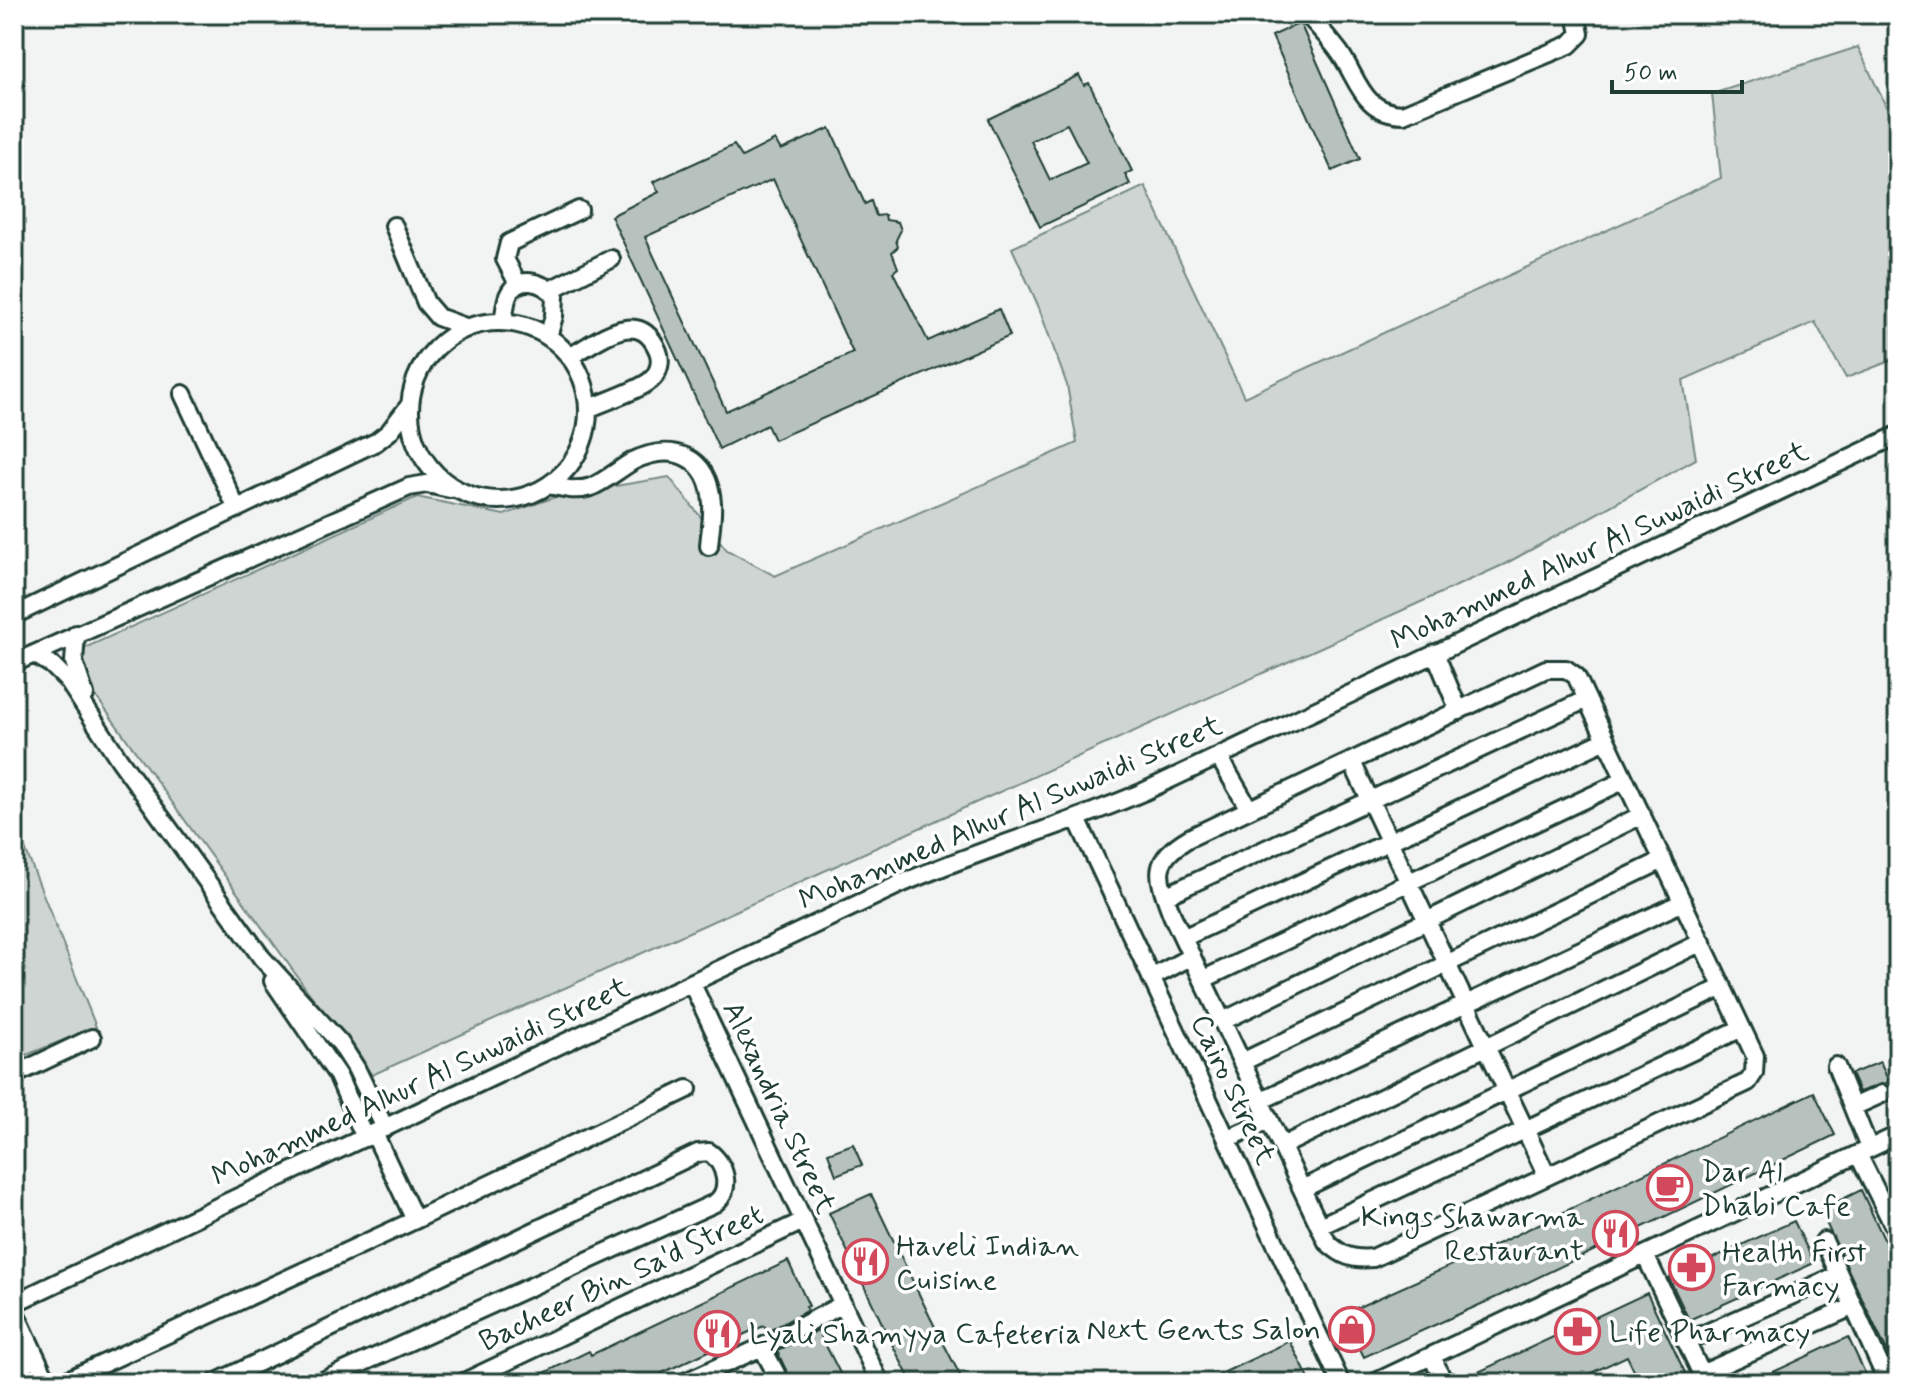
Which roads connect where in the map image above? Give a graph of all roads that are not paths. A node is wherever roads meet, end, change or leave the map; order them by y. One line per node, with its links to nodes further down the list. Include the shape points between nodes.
1 (1307, 14): 2 (street, via 1339,52 1369,101 1384,112 1403,114 1569,45 1580,34)
2 (1576, 14)
3 (579, 210): 6 (street, via 509,243 505,259)
4 (394, 226): 9 (street, via 426,303 438,317)
5 (611, 259): 7 (street)
6 (518, 284): 7 (street); 8 (street, via 507,297)
7 (550, 290): 10 (street, via 555,296)
8 (503, 321): 9 (street); 10 (street, via 532,327)
9 (468, 328): 13 (street, via 448,337 423,362)
10 (548, 337): 11 (street)
11 (569, 357): 14 (street, via 587,392); 14 (street, via 623,328 636,327 647,332 659,354 659,369 650,381)
12 (183, 394): 18 (street)
13 (409, 406): 17 (street, via 420,454); 18 (street, via 376,442)
14 (588, 409): 16 (street, via 581,449)
15 (1898, 435): 22 (street, Mohammed Alhur Al Suwaidi Street)
16 (549, 485): 17 (street, via 513,500 484,499); 19 (street, via 590,487 634,461 681,453 696,462 705,477 712,502)
17 (456, 490): 21 (street, via 427,484 409,487)
18 (237, 509): 20 (street)
19 (709, 546)
20 (14, 615)
21 (76, 634): 23 (street); 27 (street, via 74,662)
22 (1435, 653): 26 (street); 29 (street, Mohammed Alhur Al Suwaidi Street)
23 (34, 654): 24 (street); 27 (street, via 60,673)
24 (14, 663)
25 (1587, 699): 26 (street, via 1576,676 1566,669 1546,669); 28 (street); 32 (street)
26 (1459, 711): 30 (street)
27 (91, 716): 45 (street)
28 (1606, 740): 31 (street); 36 (street)
29 (1219, 757): 33 (street); 35 (street, Mohammed Alhur Al Suwaidi Street)
30 (1352, 762): 32 (street); 33 (street)
31 (1625, 780): 34 (street); 38 (street)
32 (1372, 801): 36 (street); 39 (street)
33 (1249, 809): 39 (street, via 1169,850 1159,883)
34 (1642, 815): 37 (street); 41 (street)
35 (1077, 819): 47 (street, Cairo Street); 49 (street, Mohammed Alhur Al Suwaidi Street, via 934,869)
36 (1389, 840): 38 (street); 42 (street)
37 (1663, 860): 40 (street); 46 (street)
38 (1409, 883): 41 (street); 48 (street)
39 (1165, 896): 42 (street)
40 (1683, 902): 43 (street); 51 (street)
41 (1427, 921): 46 (street); 52 (street)
42 (1183, 938): 44 (street)
43 (1702, 942): 50 (street); 55 (street)
44 (1192, 956): 47 (street); 48 (street)
45 (262, 958): 58 (street, via 331,1032); 60 (street)
46 (1448, 965): 51 (street); 56 (street)
47 (1151, 978): 70 (street, Cairo Street)
48 (1204, 979): 52 (street)
49 (692, 984): 68 (street, Mohammed Alhur Al Suwaidi Street); 76 (street, Alexandria Street)
50 (1723, 987): 53 (street); 62 (street)
51 (1467, 1006): 55 (street); 64 (street)
52 (1223, 1021): 56 (street)
53 (1742, 1028): 67 (street); 73 (street, via 1755,1056 1748,1082)
54 (92, 1038): 59 (street)
55 (1487, 1047): 62 (street); 71 (street)
56 (1242, 1062): 64 (street)
57 (1836, 1066): 65 (street)
58 (356, 1068): 60 (street); 68 (street)
59 (14, 1075)
60 (338, 1076): 68 (street)
61 (688, 1089): 75 (street)
62 (1508, 1091): 67 (street); 74 (street)
63 (1882, 1094): 65 (street)
64 (1260, 1101): 66 (street)
65 (1853, 1107): 72 (street)
66 (1269, 1120): 70 (street); 71 (street)
67 (1525, 1129): 73 (street); 77 (street)
68 (375, 1133): 75 (street); 82 (street, Mohammed Alhur Al Suwaidi Street)
69 (1898, 1135): 72 (street)
70 (1227, 1139): 100 (street, Cairo Street)
71 (1282, 1146): 74 (street)
72 (1864, 1151): 78 (street); 80 (street)
73 (1547, 1176): 77 (street, via 1373,1258 1341,1255)
74 (1302, 1189): 77 (street)
75 (415, 1220): 93 (street)
76 (803, 1221): 83 (street, Alexandria Street); 96 (street, Bacheer Bin Sa'd Street)
77 (1320, 1226)
78 (1898, 1235)
79 (1824, 1241): 81 (street)
80 (1645, 1255): 86 (street); 88 (street)
81 (1838, 1275): 84 (street); 86 (street)
82 (14, 1303)
83 (843, 1304): 87 (street); 99 (street, Alexandria Street)
84 (1852, 1307): 91 (street); 103 (street)
85 (14, 1310): 89 (street)
86 (1686, 1342): 91 (street)
87 (762, 1347): 97 (street); 98 (street)
88 (1432, 1356): 101 (street); 102 (street)
89 (36, 1358): 90 (street); 92 (street)
90 (14, 1368)
91 (1704, 1379)
92 (48, 1383)
93 (61, 1383)
94 (215, 1383): 95 (street, via 698,1153 716,1156 726,1190 715,1203)
95 (318, 1383)
96 (462, 1383)
97 (683, 1383)
98 (781, 1383)
99 (880, 1383)
100 (1341, 1383)
101 (1374, 1383)
102 (1444, 1383)
103 (1888, 1383)

